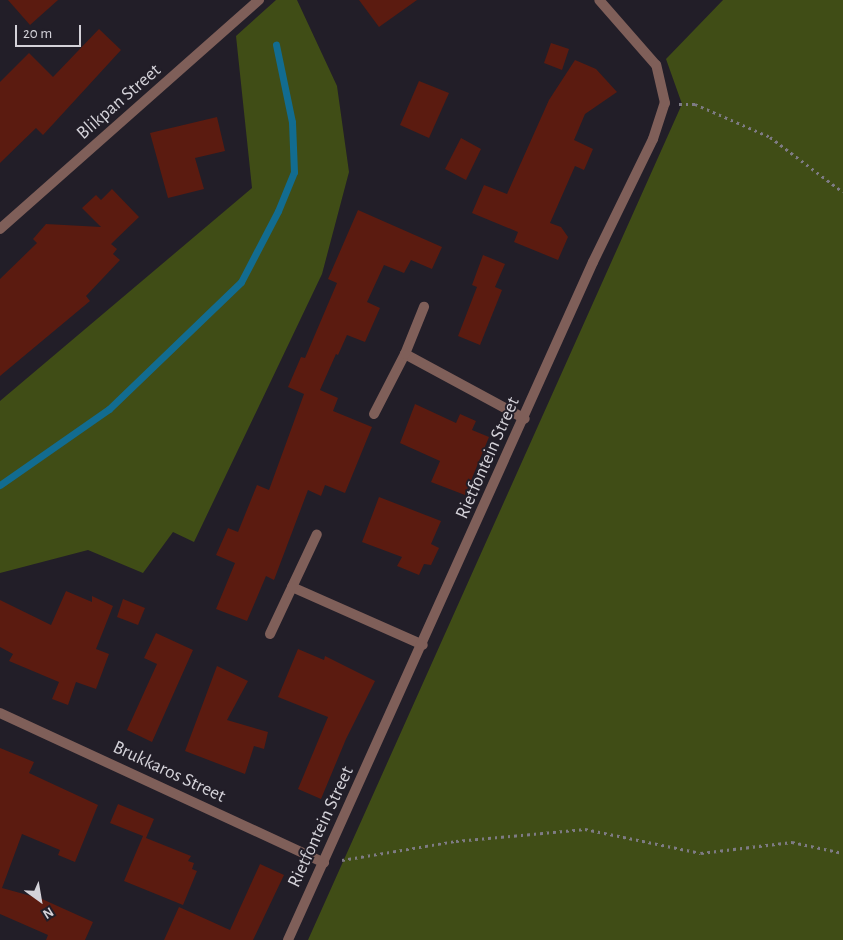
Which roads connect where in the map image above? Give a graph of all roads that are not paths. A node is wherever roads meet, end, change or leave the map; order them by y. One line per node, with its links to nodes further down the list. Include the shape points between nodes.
1 (259, 0): 3 (street, Blikpan Street)
2 (599, 0): 7 (street, Rietfontein Street, via 656,64 665,103 653,139 593,262)
3 (0, 228)
4 (424, 307): 5 (street)
5 (405, 354): 6 (street); 7 (street)
6 (374, 414)
7 (524, 419): 11 (street, Rietfontein Street)
8 (317, 534): 9 (street)
9 (292, 587): 10 (street); 11 (street)
10 (270, 634)
11 (422, 645): 13 (street, Rietfontein Street)
12 (0, 713): 13 (street, Brukkaros Street)
13 (324, 863): 14 (street, Rietfontein Street)
14 (288, 940)

